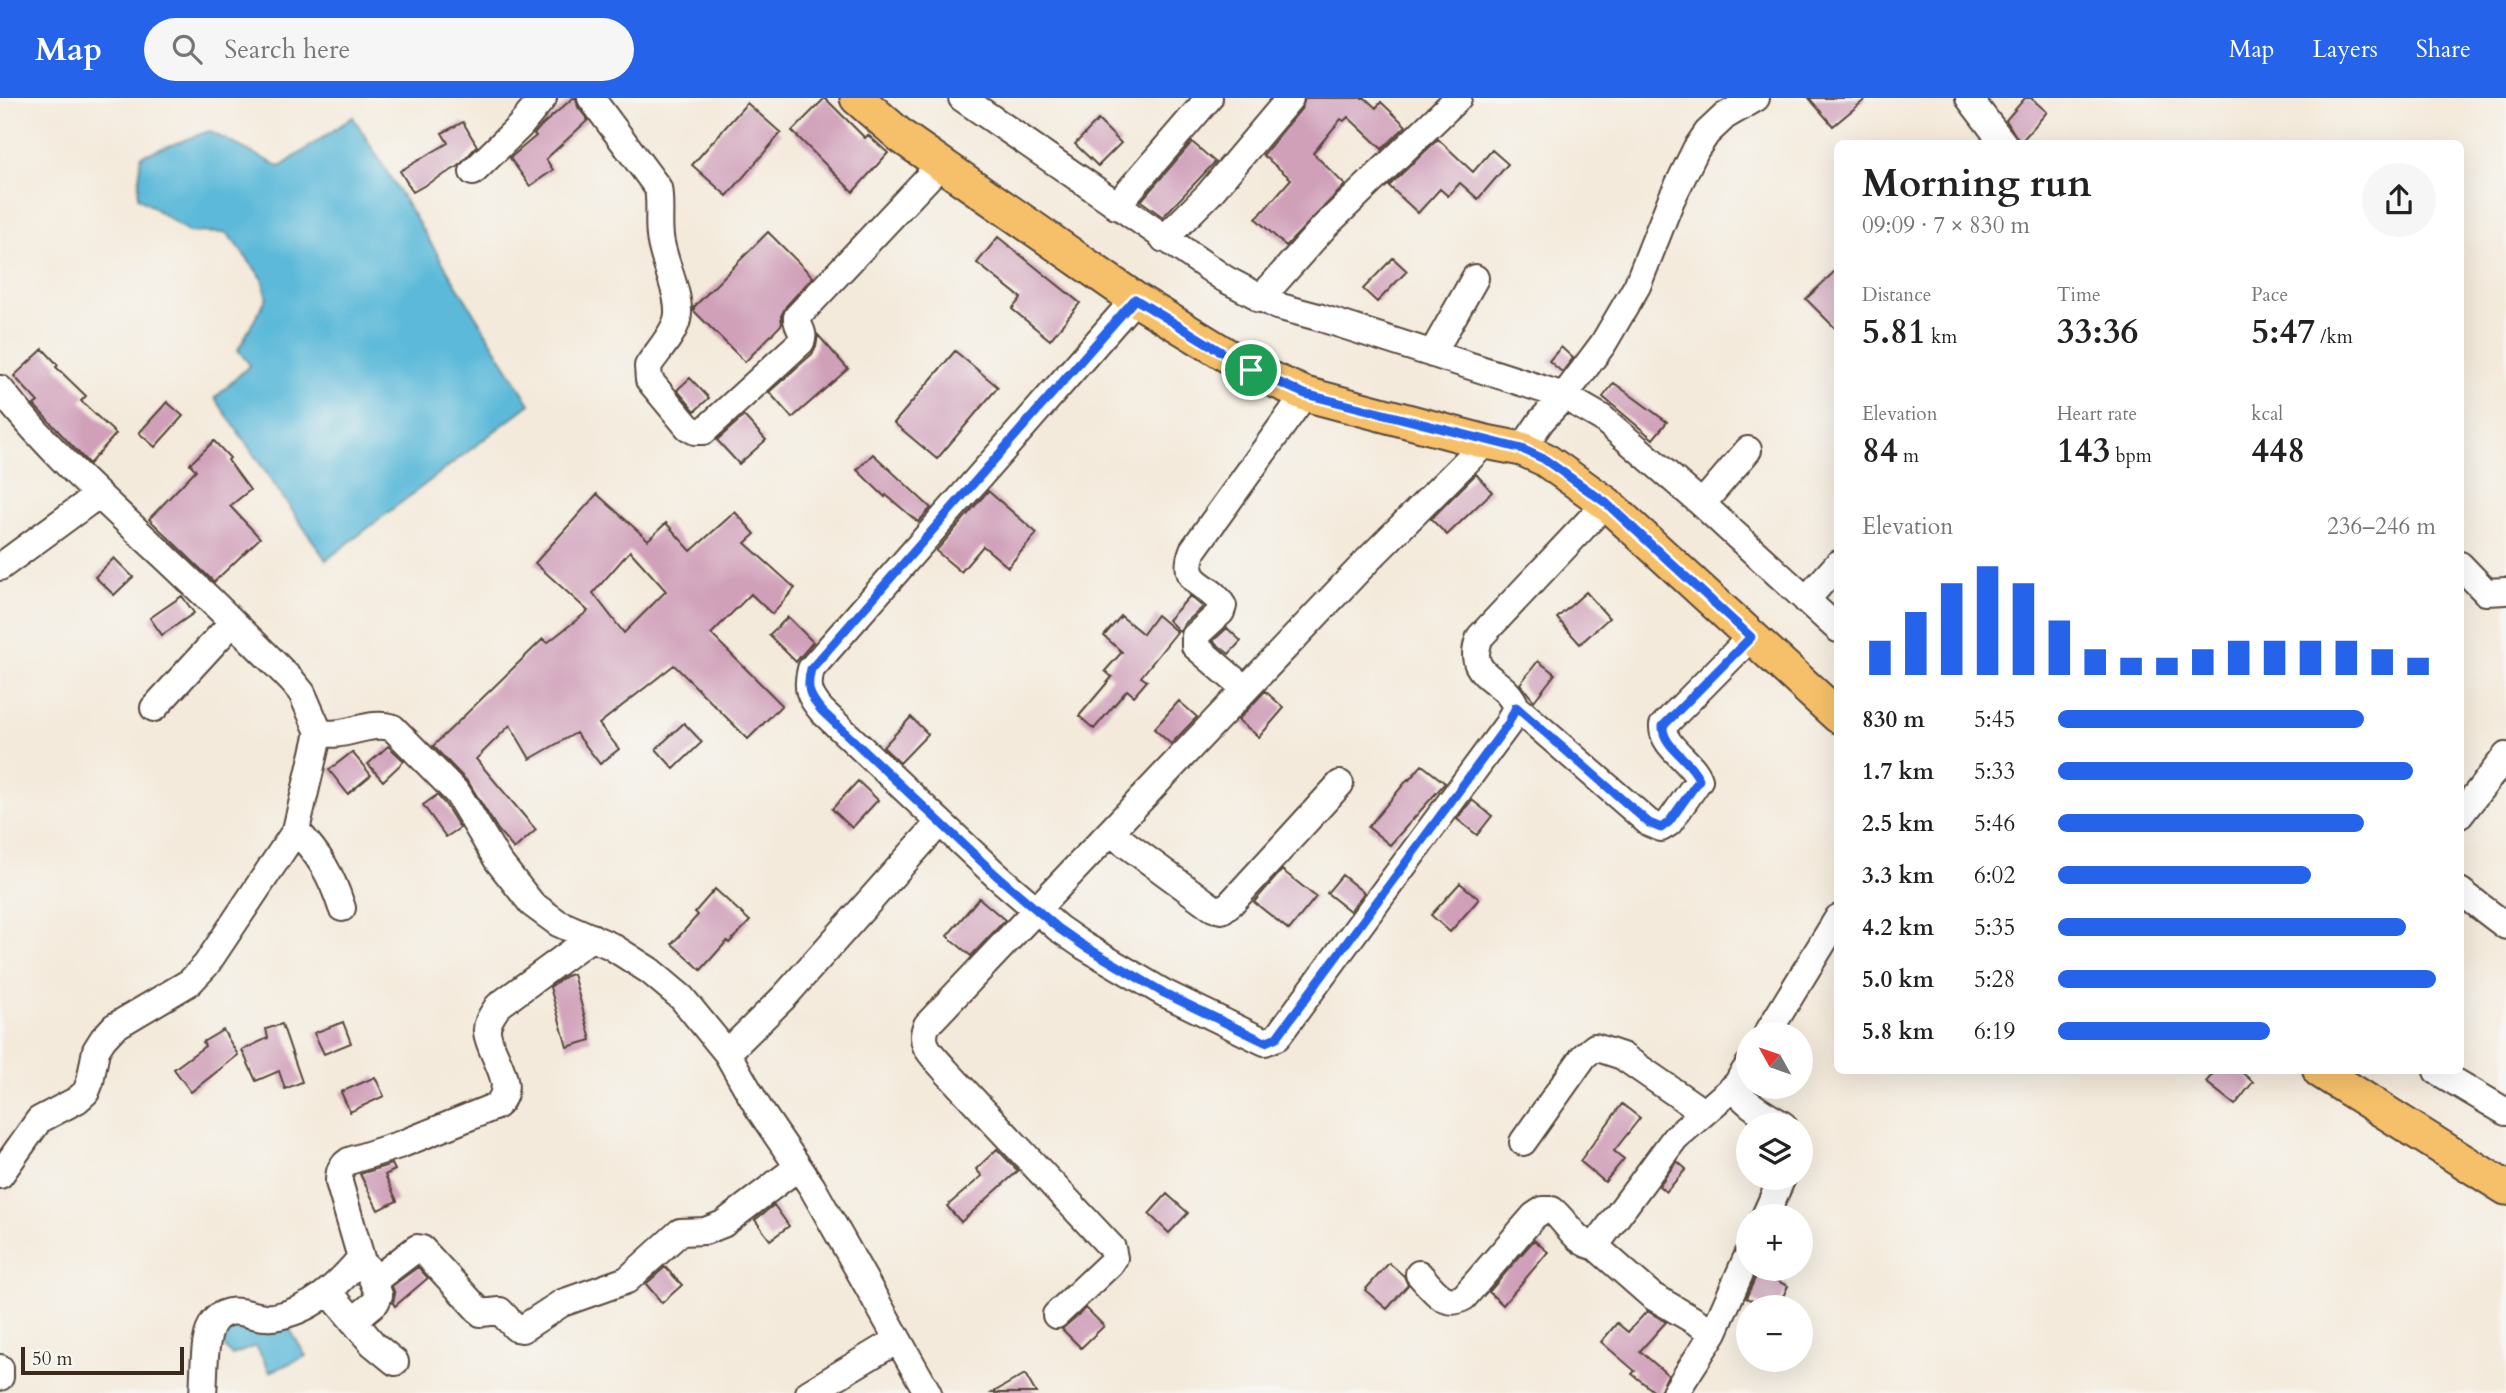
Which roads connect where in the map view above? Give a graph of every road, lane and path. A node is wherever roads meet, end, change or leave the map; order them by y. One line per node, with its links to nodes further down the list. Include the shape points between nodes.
1 (543, 98): 12 (street)
2 (591, 98): 11 (street, via 658,188 660,238 678,308 677,321 647,371 649,380 695,431 704,432 801,342 797,317)
3 (857, 98): 11 (main road)
4 (962, 98): 13 (street)
5 (1209, 98): 13 (street)
6 (1290, 98): 14 (street, via 1209,194)
7 (1458, 98): 17 (street, via 1325,226)
8 (1756, 98): 21 (street, via 1725,116 1696,149 1637,285 1603,344)
9 (1969, 98): 10 (street)
10 (2001, 140)
11 (941, 164): 16 (main road)
12 (473, 172)
13 (1116, 206): 14 (street)
14 (1164, 239): 17 (street)
15 (1475, 278): 18 (street)
16 (1135, 299): 20 (main road, via 1251,370); 44 (street, via 811,669 807,685 811,699)
17 (1260, 299): 18 (street)
18 (1432, 354): 21 (street)
19 (0, 389): 25 (street, via 30,427)
20 (1305, 394): 22 (main road); 36 (street, via 1188,562 1192,579 1223,606 1195,636 1195,646)
21 (1554, 407): 23 (street); 27 (street, via 1602,418)
22 (1486, 442): 23 (main road); 36 (street)
23 (1522, 449): 26 (main road)
24 (1748, 450): 27 (street)
25 (99, 495): 28 (street); 33 (street)
26 (1606, 503): 35 (main road); 37 (street, via 1480,637 1475,649 1479,668)
27 (1702, 504): 32 (street)
28 (0, 567)
29 (1834, 568): 32 (street)
30 (2464, 569): 31 (street, via 2486,592)
31 (2506, 591)
32 (1806, 600): 34 (street)
33 (233, 622): 38 (street); 40 (street, via 302,693)
34 (1834, 625)
35 (1751, 637): 37 (street, via 1663,726 1667,740 1699,780 1661,828 1649,823); 39 (main road)
36 (1245, 689): 46 (street)
37 (1516, 707): 49 (street, via 1508,724 1270,1042 1164,993 1084,946)
38 (154, 708)
39 (1834, 712)
40 (319, 732): 45 (street); 52 (street, via 328,735 379,725 393,728 458,794 498,861 532,904 558,923)
41 (2506, 756): 43 (street)
42 (1340, 784): 46 (street, via 1222,909 1213,908)
43 (2464, 810)
44 (940, 822): 49 (street); 54 (street, via 784,997)
45 (296, 830): 48 (street, via 325,865); 64 (street, via 206,965 190,982 114,1027 96,1050 86,1092 39,1120)
46 (1111, 833): 49 (street)
47 (2464, 894): 51 (street)
48 (342, 908)
49 (1035, 908): 71 (street, via 922,1035 923,1044 946,1071 1112,1248 1110,1264)
50 (1834, 925): 53 (street)
51 (2506, 926)
52 (592, 937): 54 (street, via 650,971 682,998); 67 (street, via 498,1006 490,1017 487,1031 506,1088 503,1100 342,1165 339,1182)
53 (1774, 1022)
54 (727, 1053): 63 (street)
55 (2325, 1074): 65 (main road)
56 (2442, 1074): 60 (street)
57 (1736, 1081): 59 (street)
58 (1744, 1099): 61 (street)
59 (1703, 1112): 62 (street, via 1622,1056 1595,1047); 66 (street, via 1675,1138)
60 (2506, 1112)
61 (1765, 1113)
62 (1523, 1142)
63 (798, 1167): 67 (street, via 723,1224 705,1231 680,1232 627,1280 562,1303 522,1329 499,1311 481,1313 422,1249); 74 (street)
64 (0, 1175)
65 (2506, 1188)
66 (1595, 1246): 68 (street, via 1580,1240 1552,1210 1543,1210 1455,1303 1447,1302); 73 (street, via 1652,1296)
67 (368, 1269): 70 (street); 72 (street, via 378,1298)
68 (1419, 1274)
69 (1737, 1281): 73 (street)
70 (329, 1293): 72 (street); 78 (street, via 282,1315 269,1318 229,1311 215,1320 208,1335)
71 (1056, 1315)
72 (353, 1321): 75 (street)
73 (1714, 1332): 81 (street)
74 (897, 1340): 79 (street); 80 (street)
75 (395, 1362)
76 (0, 1367): 77 (street)
77 (0, 1377)
78 (203, 1393)
79 (809, 1393)
80 (928, 1393)
81 (1675, 1393)

